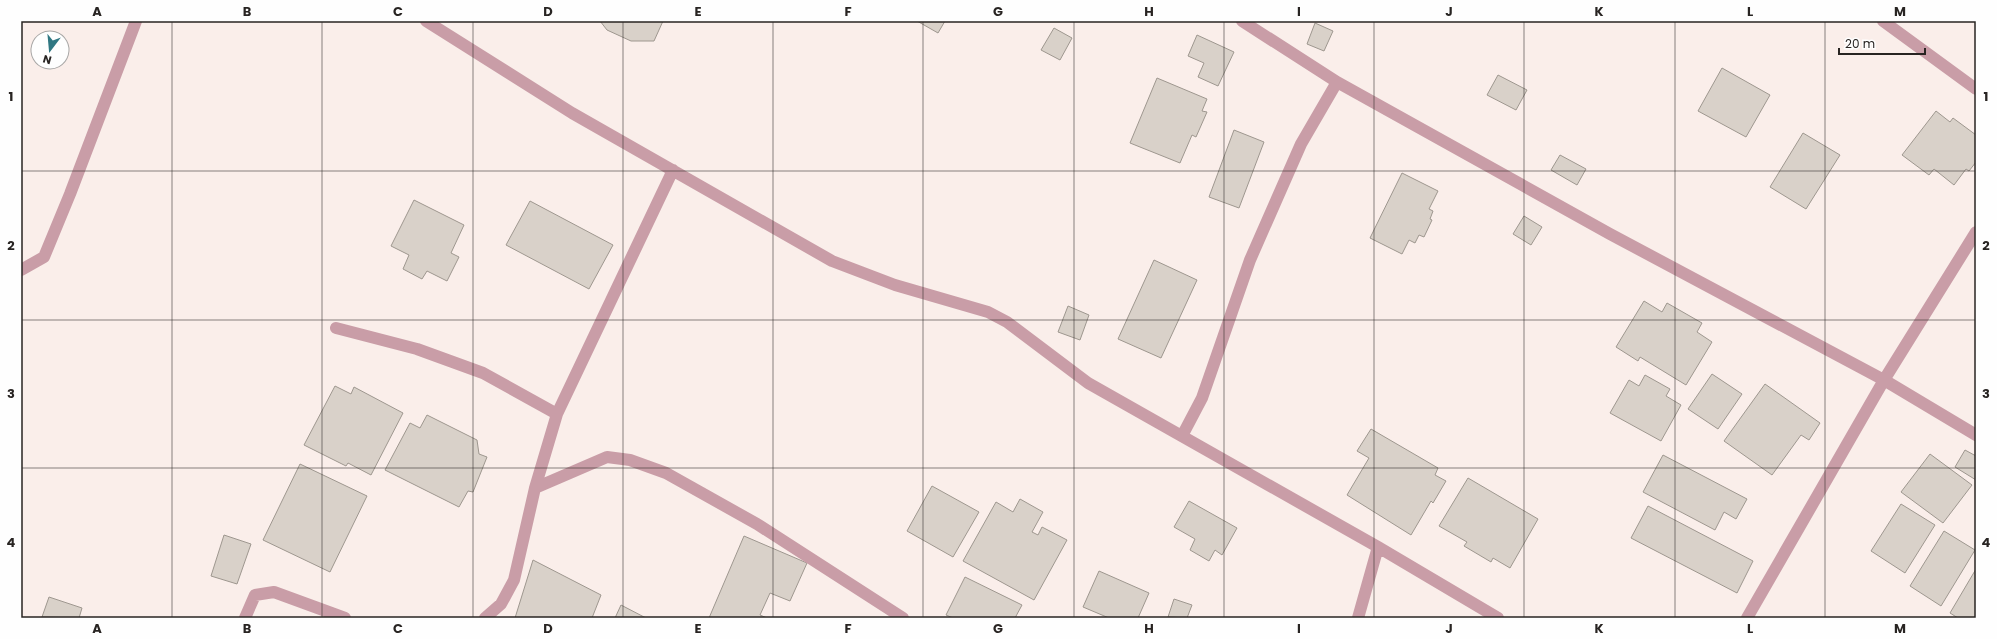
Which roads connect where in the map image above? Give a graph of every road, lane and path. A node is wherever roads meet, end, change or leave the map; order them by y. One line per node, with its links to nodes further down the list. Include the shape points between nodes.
1 (136, 21): 9 (street, via 44,257)
2 (426, 21): 7 (street, via 572,113)
3 (1242, 21): 5 (street)
4 (1883, 21): 6 (street)
5 (1337, 82): 11 (street, via 1610,234); 13 (street, via 1300,144 1256,245 1202,398)
6 (1976, 89)
7 (672, 170): 12 (street); 13 (street, via 832,260 895,285 988,312 1007,322 1088,383)
8 (1976, 232): 11 (street)
9 (21, 270)
10 (336, 328): 12 (street, via 418,349 483,373)
11 (1884, 380): 14 (street); 23 (street)
12 (557, 414): 15 (street)
13 (1182, 436): 16 (street)
14 (1976, 436)
15 (535, 488): 19 (street, via 514,580 501,604); 20 (street, via 607,457 630,460 666,473 757,524)
16 (1378, 547): 21 (street); 22 (street)
17 (245, 618): 18 (street, via 255,595 274,592)
18 (345, 618)
19 (485, 618)
20 (903, 618)
21 (1358, 618)
22 (1498, 618)
23 (1747, 618)

